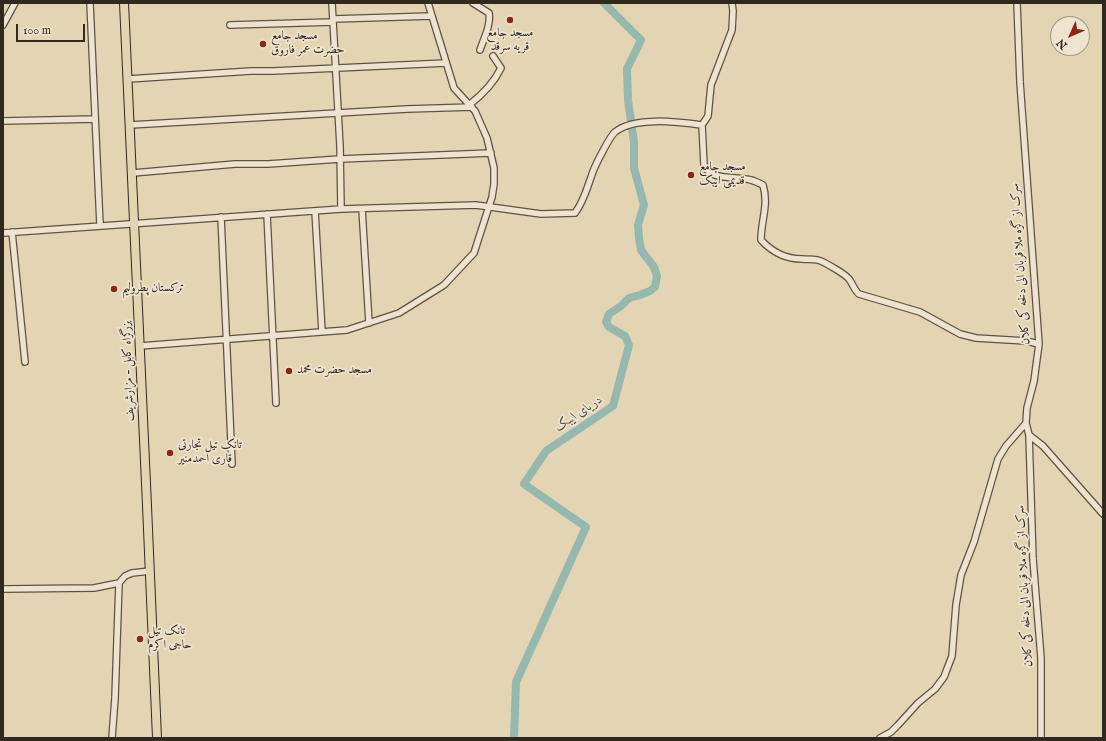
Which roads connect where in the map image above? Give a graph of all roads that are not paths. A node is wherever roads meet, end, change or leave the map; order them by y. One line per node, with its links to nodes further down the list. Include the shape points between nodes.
1 (15, 3): 11 (street)
2 (90, 3): 20 (street)
3 (124, 3): 17 (highway, بزرگراه کابل - مزارشریف)
4 (332, 3): 10 (street)
5 (428, 3): 9 (street)
6 (473, 3): 13 (street, via 489,13 488,26)
7 (732, 3): 23 (street, via 732,30 711,85 708,116)
8 (1017, 3): 41 (street, سرک از گزه ملا قربان الی دلخه کی کلان, via 1020,82)
9 (432, 16): 10 (street); 15 (street)
10 (333, 21): 12 (street); 16 (street)
11 (3, 25)
12 (230, 25)
13 (480, 50)
14 (493, 56): 18 (street, via 501,68)
15 (446, 62): 16 (street); 18 (street, via 454,88)
16 (335, 68): 17 (street); 19 (street)
17 (128, 79): 22 (highway, بزرگراه کابل - مزارشریف)
18 (471, 106): 19 (street); 24 (street, via 487,138)
19 (338, 114): 22 (street); 25 (street)
20 (95, 119): 21 (street); 34 (street)
21 (3, 121)
22 (130, 125): 26 (highway, بزرگراه کابل - مزارشریف)
23 (702, 125): 27 (street, via 668,121 638,123 626,125 614,132 575,213 541,214); 41 (street, via 706,170 711,174 750,180 763,185 766,204 761,240 768,248 780,255 802,260 813,258 822,262 849,279 859,294 920,312 960,334)
24 (491, 154): 25 (street); 27 (street, via 494,184)
25 (340, 159): 26 (street, via 235,164); 29 (street)
26 (133, 173): 33 (highway, بزرگراه کابل - مزارشریف)
27 (489, 206): 28 (street); 37 (street, via 474,253 444,285 399,313)
28 (362, 209): 29 (street); 37 (street)
29 (341, 210): 30 (street)
30 (315, 211): 31 (street); 38 (street)
31 (267, 214): 32 (street); 39 (street)
32 (221, 217): 33 (street); 40 (street)
33 (136, 223): 34 (street); 42 (highway, بزرگراه کابل - مزارشریف)
34 (100, 226): 35 (street)
35 (12, 232): 36 (street); 43 (street)
36 (3, 233)
37 (369, 323): 38 (street, via 347,330)
38 (322, 332): 39 (street)
39 (273, 336): 40 (street); 44 (street)
40 (227, 339): 42 (street); 47 (street)
41 (1039, 344): 45 (street, سرک از گزه ملا قربان الی دلخه کی کلان)
42 (140, 346): 49 (highway, بزرگراه کابل - مزارشریف)
43 (25, 362)
44 (276, 403)
45 (1026, 423): 46 (street, سرک از گزه ملا قربان الی دلخه کی کلان); 54 (street, via 998,459 974,542 961,575 952,656 944,677 891,732)
46 (1029, 435): 48 (street, via 1043,446); 55 (street, سرک از گزه ملا قربان الی دلخه کی کلان, via 1034,566 1041,658)
47 (232, 464)
48 (1103, 514)
49 (150, 570): 50 (street, via 132,573); 53 (highway, بزرگراه کابل - مزارشریف)
50 (119, 583): 51 (street, via 94,588); 52 (street, via 116,698)
51 (3, 589)
52 (112, 738)
53 (157, 738)
54 (880, 738)
55 (1041, 738)

